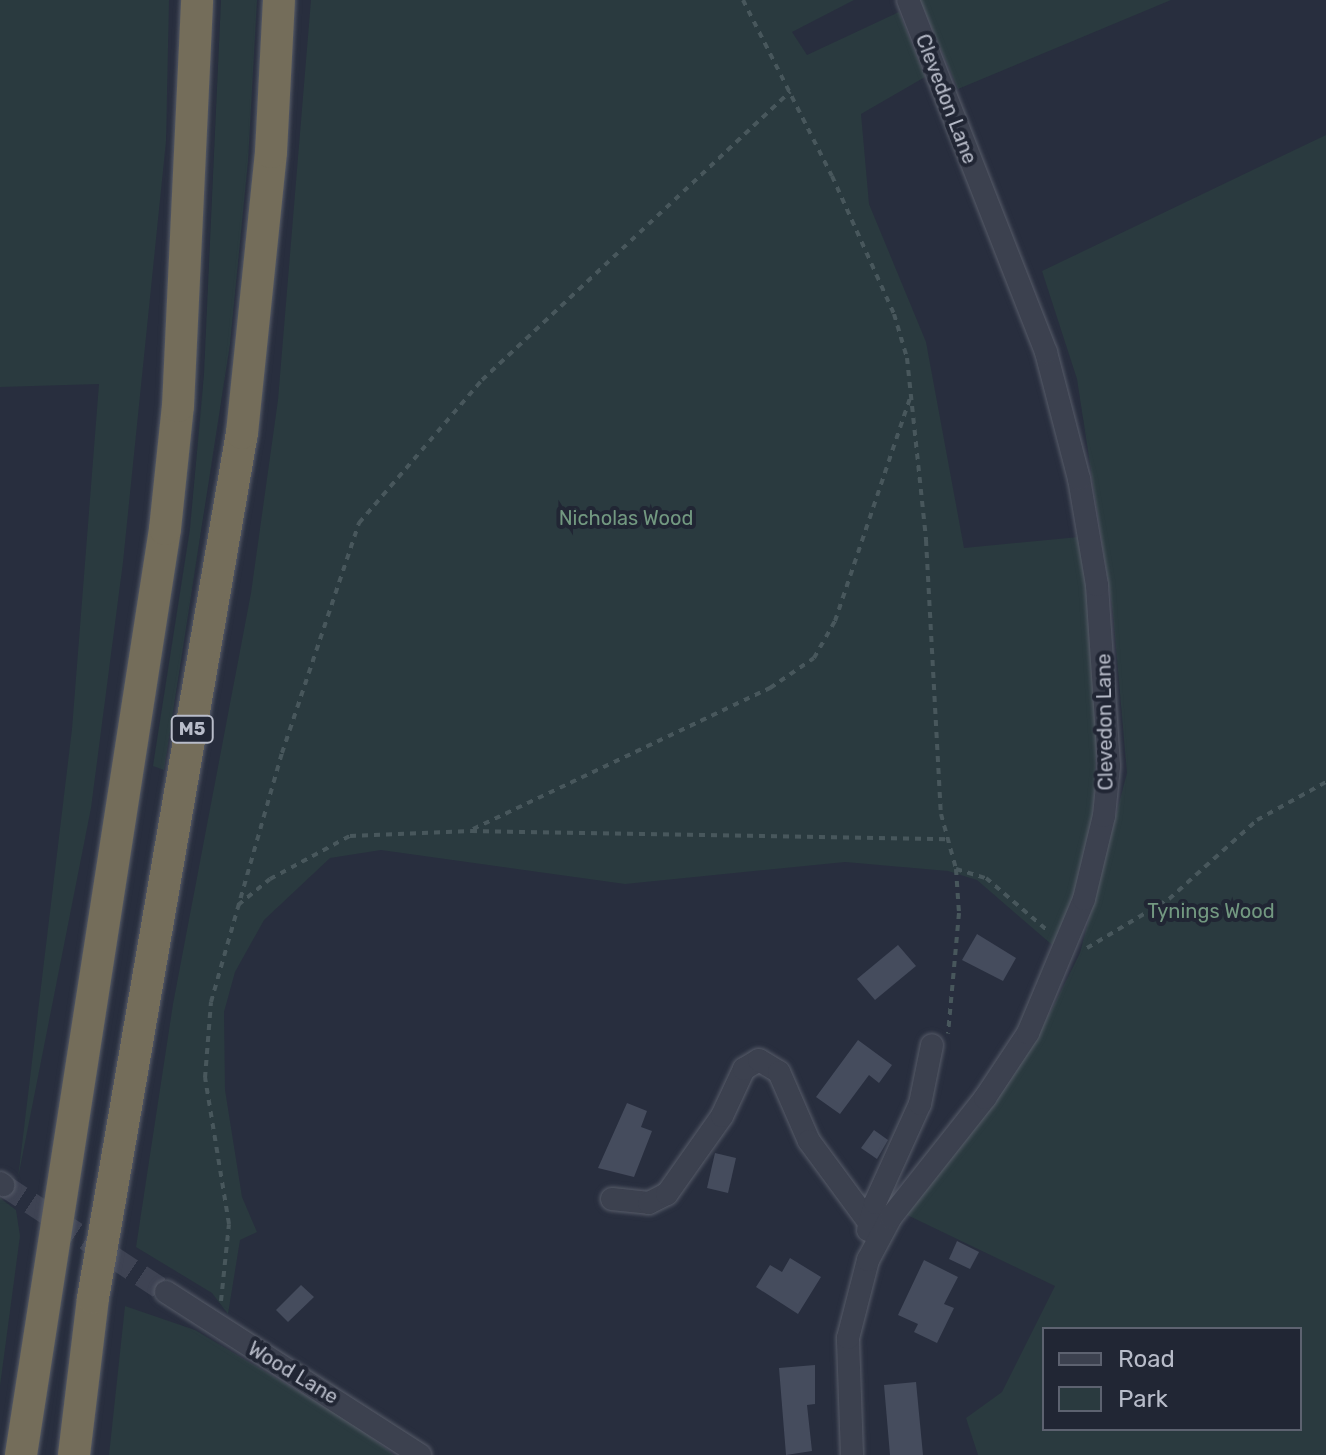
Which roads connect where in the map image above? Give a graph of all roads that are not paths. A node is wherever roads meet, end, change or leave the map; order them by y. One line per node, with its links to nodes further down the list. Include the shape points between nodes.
1 (197, 0): 9 (highway, via 178,406 165,529)
2 (279, 0): 10 (highway, M5, via 271,152 242,433 93,1298)
3 (908, 0): 7 (street, Clevedon Lane, via 1046,352 1090,537 1104,648 1109,766 1098,848 1067,950 1007,1068 891,1217)
4 (932, 1045): 6 (street, via 920,1104)
5 (612, 1199): 6 (street, via 649,1203 667,1194 716,1126 744,1069 759,1060 779,1072 809,1141)
6 (868, 1221): 7 (street)
7 (868, 1260): 12 (street, Clevedon Lane, via 848,1338)
8 (166, 1292): 11 (street, Wood Lane)
9 (21, 1455)
10 (74, 1455)
11 (420, 1455)
12 (852, 1455)

